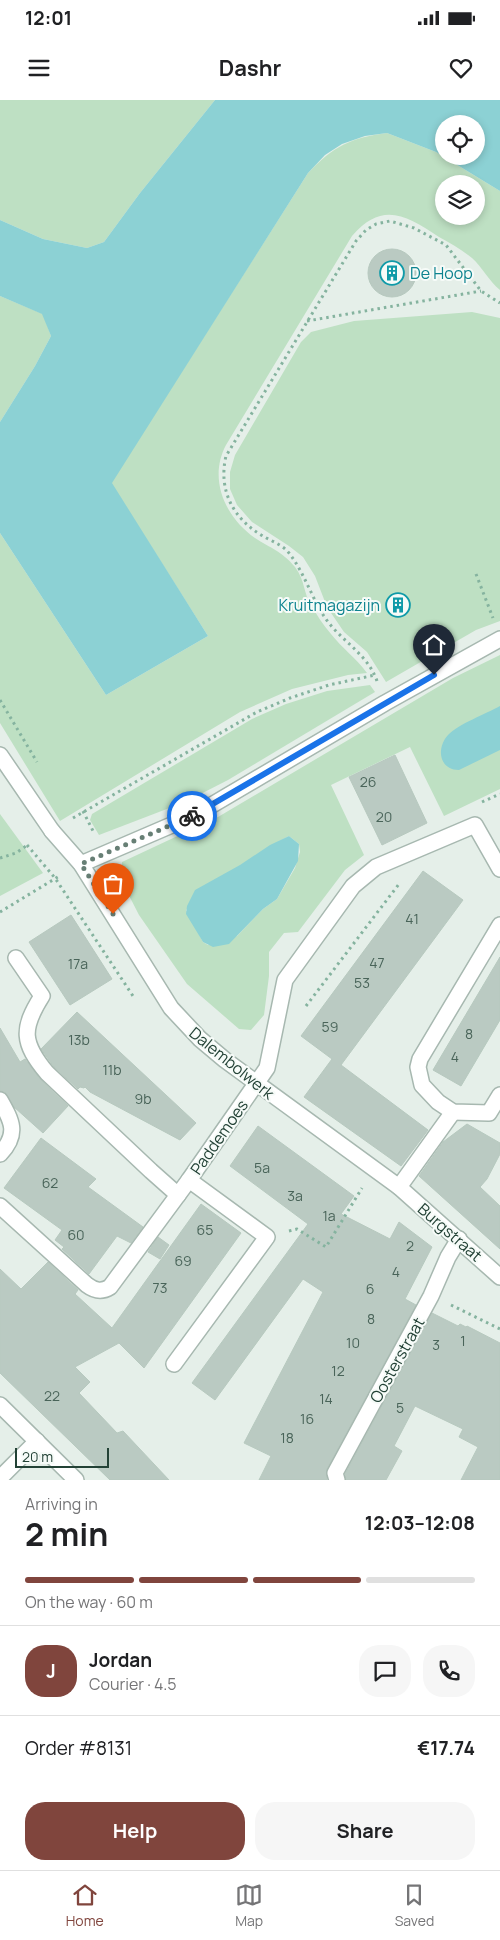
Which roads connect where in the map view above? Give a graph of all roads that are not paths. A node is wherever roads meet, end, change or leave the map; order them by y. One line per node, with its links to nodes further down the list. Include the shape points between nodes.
1 (498, 632): 3 (street, via 195,815)
2 (0, 755): 3 (street, Dalembolwerk, via 52,832)
3 (81, 864): 7 (street, Dalembolwerk, via 171,1008 200,1039)
4 (500, 869): 7 (street, Paddemoes, via 475,825 376,867 353,886 285,980 272,1053)
5 (500, 925): 10 (street, via 420,1059 419,1078 427,1092)
6 (16, 958): 14 (street, via 42,996 30,1016 28,1028 27,1043 33,1055 47,1073)
7 (257, 1084): 12 (street, Paddemoes); 13 (street, Dalembolwerk)
8 (500, 1095): 10 (street, via 489,1113)
9 (0, 1100): 11 (street, via 12,1127 10,1140)
10 (453, 1112): 13 (street)
11 (0, 1154)
12 (189, 1180): 14 (street, Paddemoes); 18 (street, via 267,1237)
13 (399, 1187): 16 (street, Burgstraat)
14 (178, 1195): 15 (street, Paddemoes, via 110,1288 105,1290 93,1290)
15 (0, 1206)
16 (459, 1239): 17 (street, Burgstraat); 23 (street, Oosterstraat, via 335,1473)
17 (500, 1277)
18 (174, 1364)
19 (0, 1405): 20 (street)
20 (37, 1441): 21 (street); 22 (street)
21 (0, 1478)
22 (76, 1480)
23 (337, 1480)

